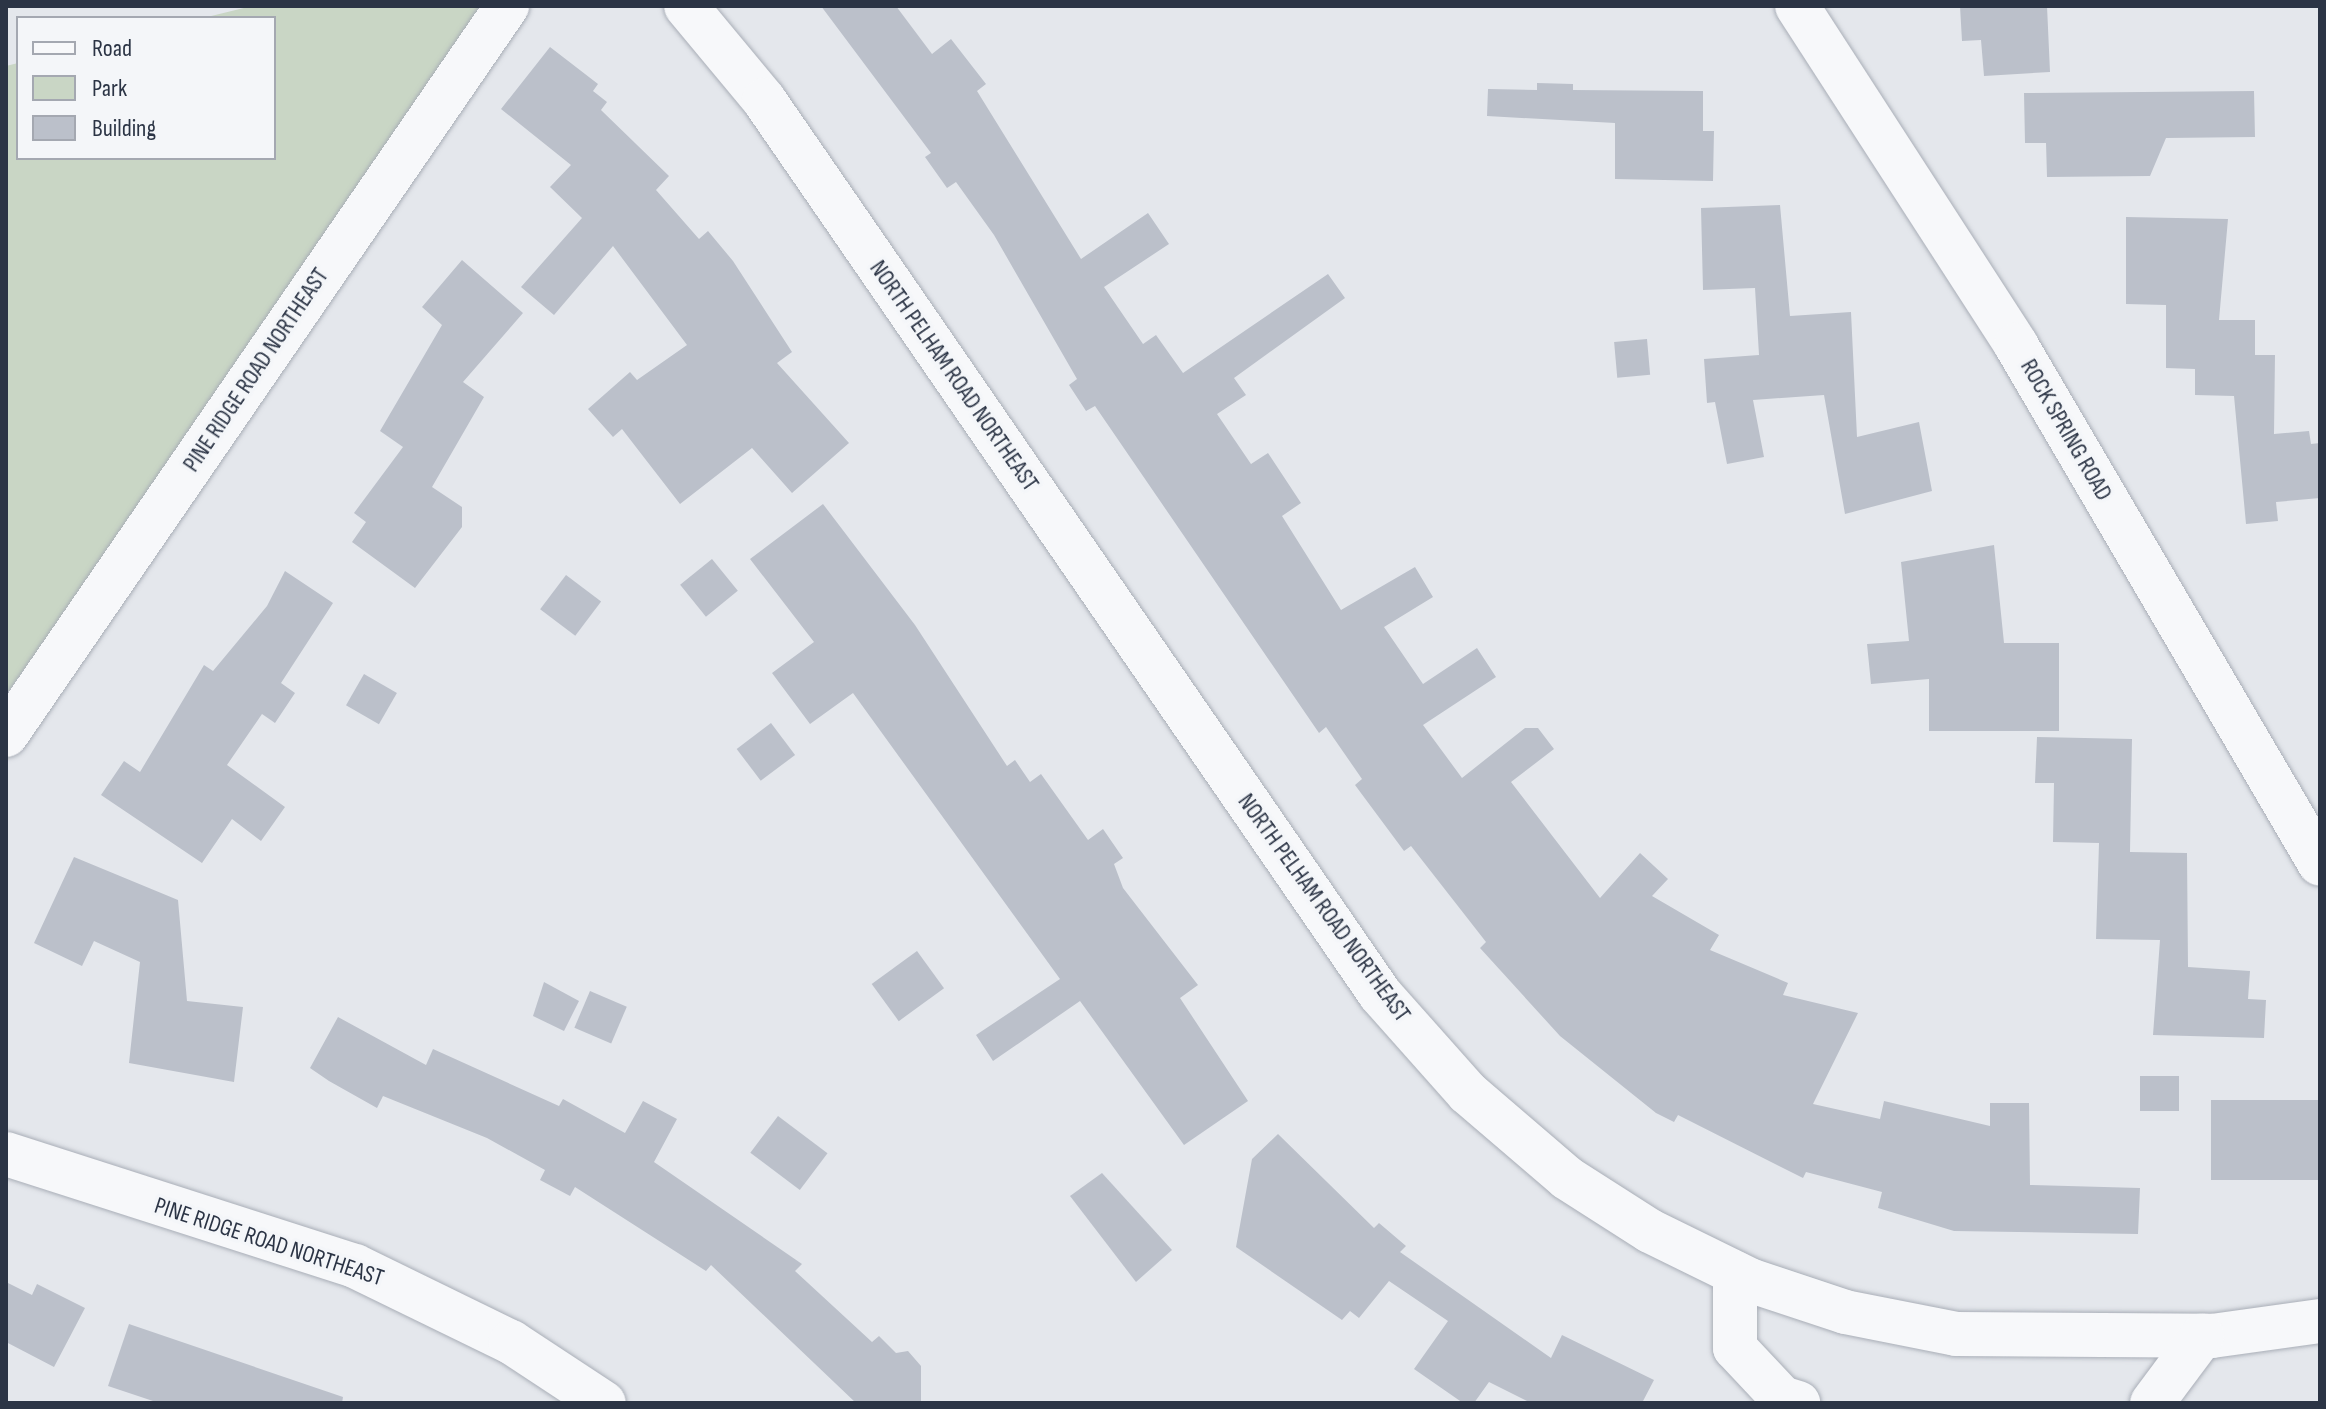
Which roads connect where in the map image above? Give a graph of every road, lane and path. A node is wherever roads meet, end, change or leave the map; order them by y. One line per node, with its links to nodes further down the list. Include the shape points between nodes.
1 (507, 6): 4 (street, PINE RIDGE ROAD NORTHEAST)
2 (686, 6): 7 (street, NORTH PELHAM ROAD NORTHEAST, via 764,100 1380,994 1468,1093 1567,1178 1650,1231)
3 (1797, 6): 5 (street, ROCK SPRING ROAD, via 2016,345)
4 (6, 735)
5 (2320, 864)
6 (6, 1154): 10 (street, PINE RIDGE ROAD NORTHEAST, via 355,1266 498,1335)
7 (1735, 1273): 9 (street, NORTH PELHAM ROAD NORTHEAST, via 1845,1312 1956,1334); 11 (street, via 1735,1348 1782,1398)
8 (2320, 1321): 9 (street, NORTH PELHAM ROAD NORTHEAST)
9 (2202, 1336): 12 (street)
10 (604, 1403)
11 (1798, 1403)
12 (2152, 1403)

